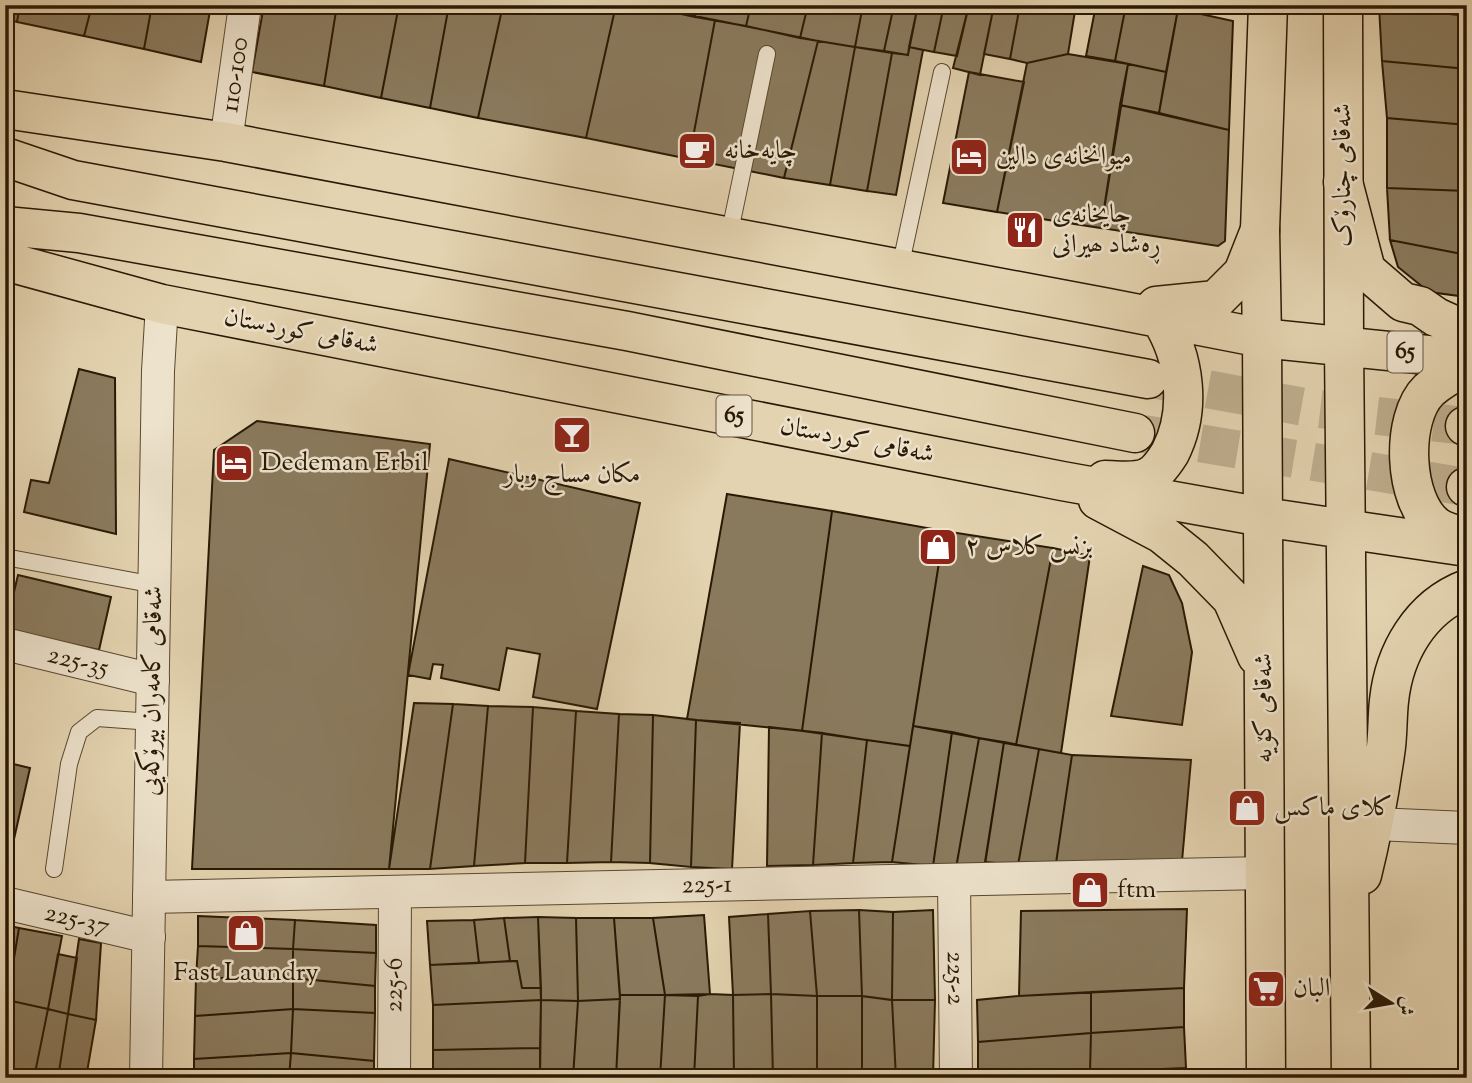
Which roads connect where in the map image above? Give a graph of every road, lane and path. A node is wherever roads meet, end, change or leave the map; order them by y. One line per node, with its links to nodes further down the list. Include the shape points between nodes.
1 (245, 5): 7 (street, 110-100)
2 (1268, 5): 11 (main road)
3 (1343, 5): 9 (main road, شەقامی چنارۆک)
4 (767, 54): 12 (lane)
5 (942, 72): 14 (lane)
6 (5, 109): 7 (main road, 65)
7 (226, 142): 12 (main road, 65)
8 (5, 157): 23 (main road, via 73,180)
9 (1343, 182): 18 (main road, via 1366,270 1403,302); 20 (main road, شەقامی چنارۆک)
10 (5, 226): 24 (main road, 65, via 79,233 627,331)
11 (1260, 230): 16 (main road, via 1243,273 1216,300); 19 (main road)
12 (729, 237): 14 (main road, 65)
13 (5, 261): 15 (main road, شەقامی کوردستان / 65)
14 (900, 268): 16 (main road, 65)
15 (162, 304): 25 (main road, شەقامی کوردستان / 65); 31 (street, شه‌قامی كامەران بیرۆكەیی)
16 (1108, 308): 17 (main road, 65)
17 (1160, 318): 19 (main road, 65); 25 (main road, via 1174,344 1184,398 1175,442 1163,463 1149,477 1128,481)
18 (1467, 331)
19 (1262, 338): 20 (main road, 65); 26 (main road, شەقامی کۆیە)
20 (1344, 345): 21 (main road, 65); 27 (main road)
21 (1467, 359)
22 (1467, 367): 28 (main road, via 1429,390 1415,411 1409,450 1416,498 1424,512 1436,526)
23 (1148, 379)
24 (1135, 433)
25 (1051, 479): 26 (main road, شەقامی کوردستان / 65); 36 (main road, via 1162,534 1232,599 1259,660)
26 (1263, 517): 27 (main road, شەقامی کوردستان / 65); 36 (main road, شەقامی کۆیە)
27 (1346, 529): 29 (main road, شەقامی کوردستان / 65); 45 (main road)
28 (1467, 538)
29 (1467, 547)
30 (5, 557): 31 (lane)
31 (155, 585): 34 (street, شه‌قامی كامەران بیرۆكەیی)
32 (1467, 589): 37 (main road, via 1422,620 1398,658)
33 (5, 644): 34 (street, 225-35)
34 (153, 680): 35 (street, شه‌قامی كامەران بیرۆكەیی)
35 (152, 722): 39 (lane, via 97,718 79,732 69,764); 43 (street, شه‌قامی كامەران بیرۆكەیی)
36 (1264, 747): 40 (main road, شەقامی کۆیە)
37 (1375, 824): 38 (street); 45 (main road)
38 (1467, 828)
39 (54, 869)
40 (1265, 873): 41 (street, 225-1); 50 (main road, شەقامی کۆیە)
41 (954, 880): 42 (street, 225-1); 49 (street, 225-2)
42 (395, 892): 43 (street, 225-1); 48 (street, 225-6)
43 (149, 897): 46 (street, شه‌قامی كامەران بیرۆكەیی)
44 (5, 903): 46 (street, 225-37)
45 (1349, 921): 51 (main road)
46 (149, 937): 47 (street, شه‌قامی كامەران بیرۆكەیی)
47 (146, 1078)
48 (394, 1078)
49 (956, 1078)
50 (1266, 1078)
51 (1350, 1078)

